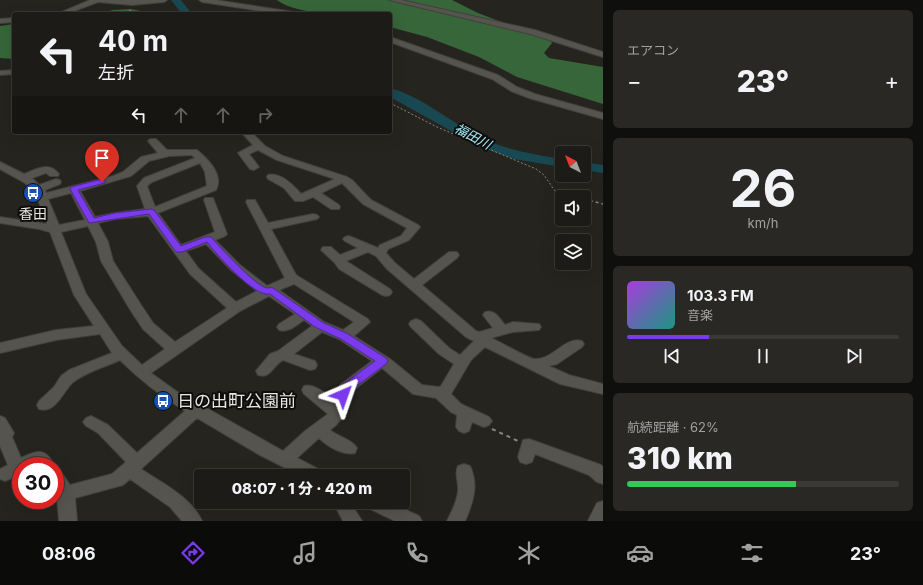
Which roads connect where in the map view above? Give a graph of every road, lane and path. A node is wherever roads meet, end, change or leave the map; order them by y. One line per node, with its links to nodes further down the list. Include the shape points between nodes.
1 (96, 0): 8 (street)
2 (100, 0): 3 (street, via 121,4)
3 (164, 0)
4 (202, 0): 9 (street)
5 (392, 0): 7 (street)
6 (403, 0): 7 (street)
7 (410, 4): 13 (street, via 532,32)
8 (65, 12)
9 (281, 12)
10 (12, 20): 11 (street)
11 (0, 21)
12 (392, 40): 17 (street, via 495,77 532,96)
13 (603, 55)
14 (12, 72): 15 (street)
15 (0, 73)
16 (392, 104): 31 (path, via 437,127 536,169 544,175)
17 (603, 116)
18 (248, 134): 20 (street)
19 (153, 141): 21 (street)
20 (259, 146): 24 (street, via 242,153); 29 (street, via 280,158)
21 (165, 154): 22 (street, via 194,152); 30 (street, via 145,159 127,174)
22 (201, 159): 39 (street, via 148,180 142,186); 39 (street, via 214,177 212,188)
23 (0, 165): 26 (street)
24 (254, 167)
25 (0, 171): 26 (street)
26 (13, 171): 28 (street)
27 (272, 177): 33 (street, via 288,186 299,199)
28 (23, 178): 32 (street); 32 (street, via 47,169 55,178)
29 (343, 180): 33 (street); 50 (street, via 381,215 414,227 405,238 384,248)
30 (74, 189): 32 (street); 41 (street)
31 (555, 191)
32 (40, 193): 44 (street)
33 (314, 193): 38 (street)
34 (209, 200): 45 (street, via 221,234)
35 (591, 201): 37 (path)
36 (251, 202): 43 (street)
37 (603, 204)
38 (335, 207)
39 (151, 212): 41 (street); 48 (street)
40 (313, 217): 43 (street)
41 (92, 221): 44 (street); 70 (street, via 107,261 136,308 148,326)
42 (2, 223): 44 (street, via 41,226)
43 (264, 227): 53 (street)
44 (54, 230): 64 (street, via 80,295)
45 (208, 239): 48 (street); 55 (street, via 226,260 251,282)
46 (349, 239): 47 (street)
47 (368, 248): 50 (street); 52 (street)
48 (179, 250): 57 (street, via 194,271)
49 (327, 250): 52 (street)
50 (380, 254): 54 (street)
51 (453, 255): 54 (street)
52 (339, 260): 56 (street, via 343,266)
53 (292, 280): 55 (street); 66 (street, via 295,279 364,322)
54 (414, 285): 67 (street, via 471,334)
55 (268, 291): 57 (street); 58 (street)
56 (386, 292)
57 (235, 308): 70 (street)
58 (304, 314): 61 (street); 62 (street)
59 (490, 315): 65 (street)
60 (416, 324): 74 (street, via 427,338)
61 (321, 326): 66 (street); 72 (street)
62 (284, 327)
63 (534, 327): 65 (street)
64 (103, 329): 69 (street, via 56,335); 71 (street)
65 (502, 330): 67 (street)
66 (344, 336): 73 (street)
67 (481, 339): 74 (street); 75 (street)
68 (577, 344): 75 (street, via 552,360)
69 (0, 348)
70 (174, 349): 78 (street)
71 (122, 354): 78 (street); 83 (street, via 74,374)
72 (283, 355): 76 (street); 77 (street, via 275,358)
73 (382, 361): 81 (street, via 418,390); 82 (street, via 345,389)
74 (462, 364): 81 (street, via 446,390)
75 (533, 364): 79 (street, via 565,380)
76 (310, 365)
77 (263, 371)
78 (141, 372): 84 (street, via 170,395)
79 (603, 389)
80 (309, 390): 88 (street, via 337,414)
81 (440, 393): 85 (street, via 464,420)
82 (343, 395)
83 (44, 405)
84 (196, 410): 92 (street); 93 (street)
85 (484, 421): 90 (path, via 487,426)
86 (4, 422): 91 (street, via 4,437)
87 (91, 422): 93 (street, via 103,429)
88 (320, 429): 89 (street, via 330,439); 92 (street)
89 (349, 448)
90 (527, 452): 95 (street, via 595,470)
91 (12, 458)
92 (284, 460): 94 (street)
93 (133, 466): 98 (street, via 117,480); 103 (street, via 176,502)
94 (302, 469)
95 (603, 476)
96 (463, 478): 106 (street, via 468,485)
97 (64, 490): 98 (street)
98 (66, 493): 102 (street)
99 (603, 508): 107 (street)
100 (345, 509): 104 (street)
101 (387, 509): 105 (street)
102 (68, 521)
103 (193, 521)
104 (353, 521)
105 (413, 521)
106 (456, 521)
107 (597, 521)

